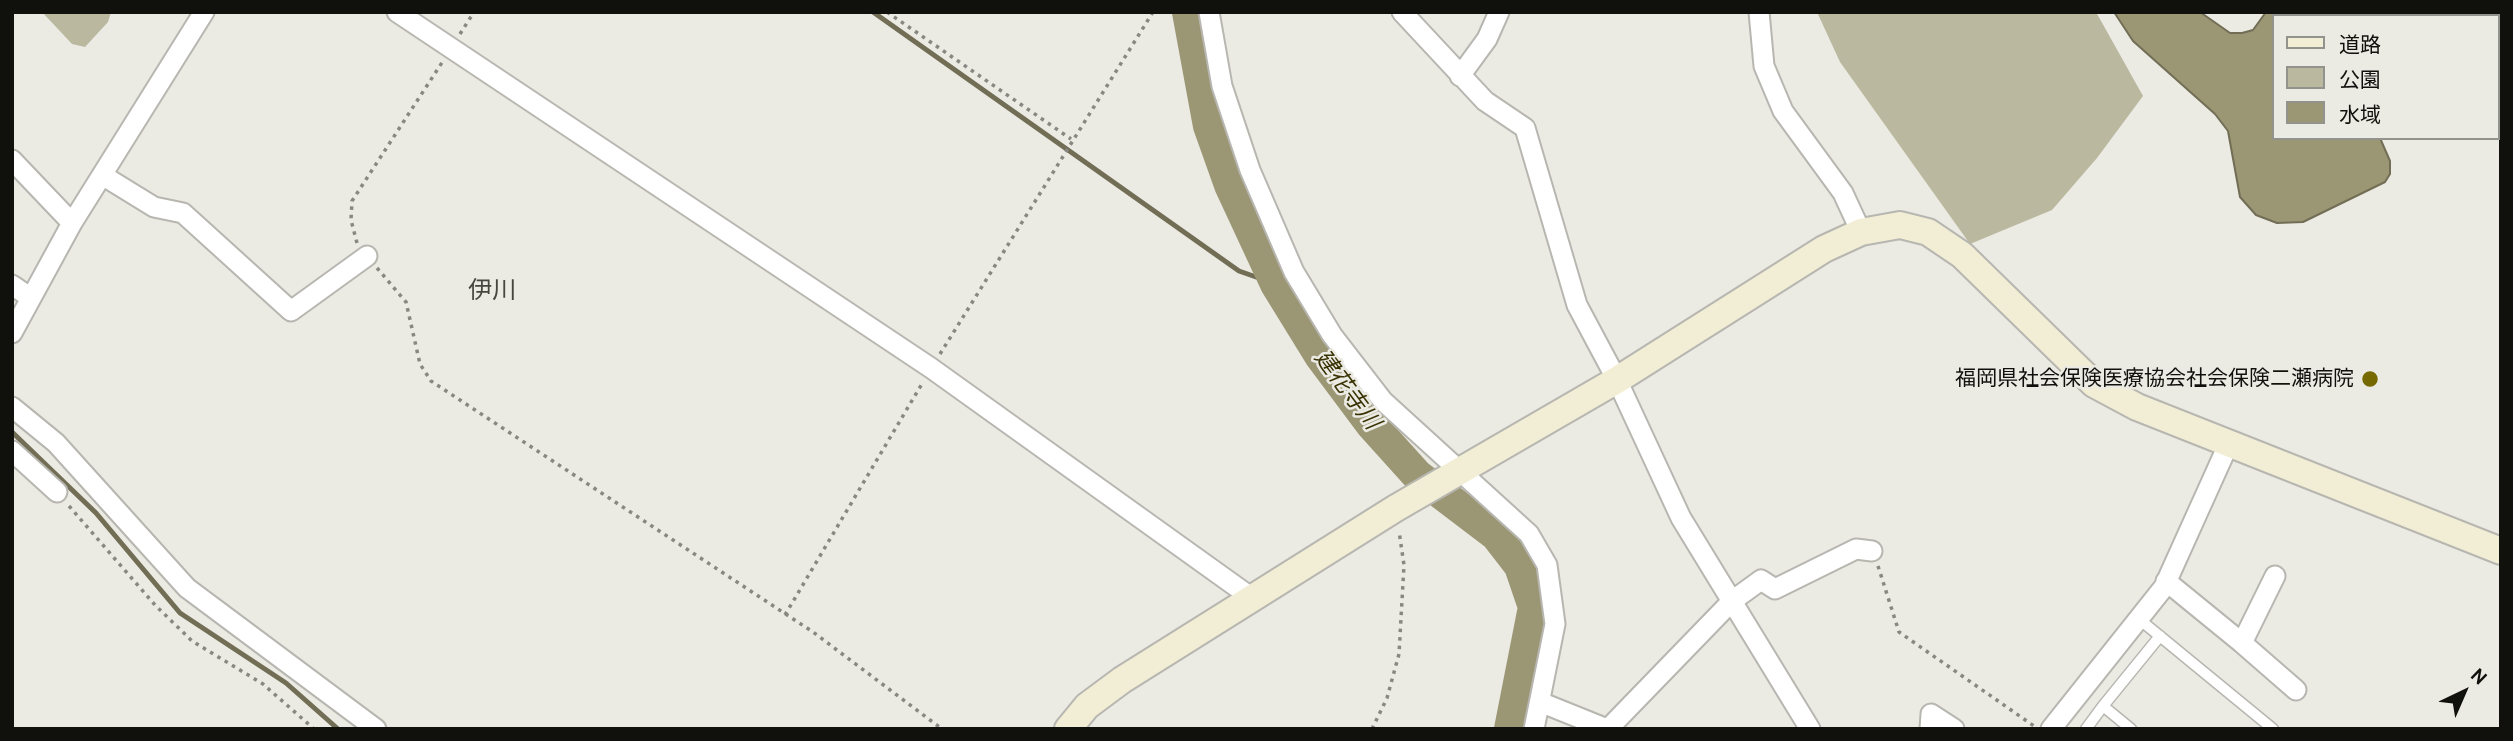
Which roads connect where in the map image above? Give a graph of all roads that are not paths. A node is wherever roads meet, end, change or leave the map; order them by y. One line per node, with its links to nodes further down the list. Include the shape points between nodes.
1 (204, 12): 9 (street)
2 (397, 12): 26 (street, via 931,368)
3 (1209, 12): 20 (street, via 1226,98 1250,170 1294,272 1332,335 1383,401)
4 (1402, 12): 7 (street)
5 (1499, 12): 7 (street, via 1487,39)
6 (1759, 12): 11 (street, via 1764,66 1783,111 1843,193)
7 (1460, 76): 16 (street, via 1485,101 1525,128 1577,305)
8 (14, 165): 10 (street)
9 (102, 175): 10 (street); 12 (street, via 154,207 183,213 291,311)
10 (72, 223): 14 (street)
11 (1861, 232): 16 (street, via 1824,249); 18 (street, via 1900,225 1945,241 2094,384 2137,407)
12 (367, 256)
13 (12, 285): 14 (street)
14 (31, 298): 15 (street)
15 (12, 333)
16 (1617, 380): 20 (street); 27 (street, via 1681,518)
17 (12, 407): 34 (street, via 57,443 187,588)
18 (2230, 443): 23 (street); 25 (street)
19 (12, 451): 21 (street)
20 (1457, 473): 26 (street); 32 (street, via 1529,534 1547,565 1555,624)
21 (57, 492)
22 (1872, 551): 27 (street, via 1856,549 1776,589 1761,580)
23 (2501, 551)
24 (2275, 576): 30 (street)
25 (2166, 581): 28 (street); 30 (street)
26 (1252, 598): 35 (street, via 1122,680 1087,706)
27 (1732, 601): 37 (street); 38 (street)
28 (2139, 619): 29 (lane); 41 (street)
29 (2160, 636): 33 (lane); 44 (lane)
30 (2242, 643): 31 (street)
31 (2295, 690)
32 (1540, 702): 36 (street); 37 (street)
33 (2103, 706): 42 (lane); 43 (lane)
34 (376, 729)
35 (1068, 729)
36 (1534, 729)
37 (1607, 729)
38 (1810, 729)
39 (1930, 729): 40 (street, via 1930,714)
40 (1954, 729)
41 (2051, 729)
42 (2086, 729)
43 (2131, 729)
44 (2273, 729)

